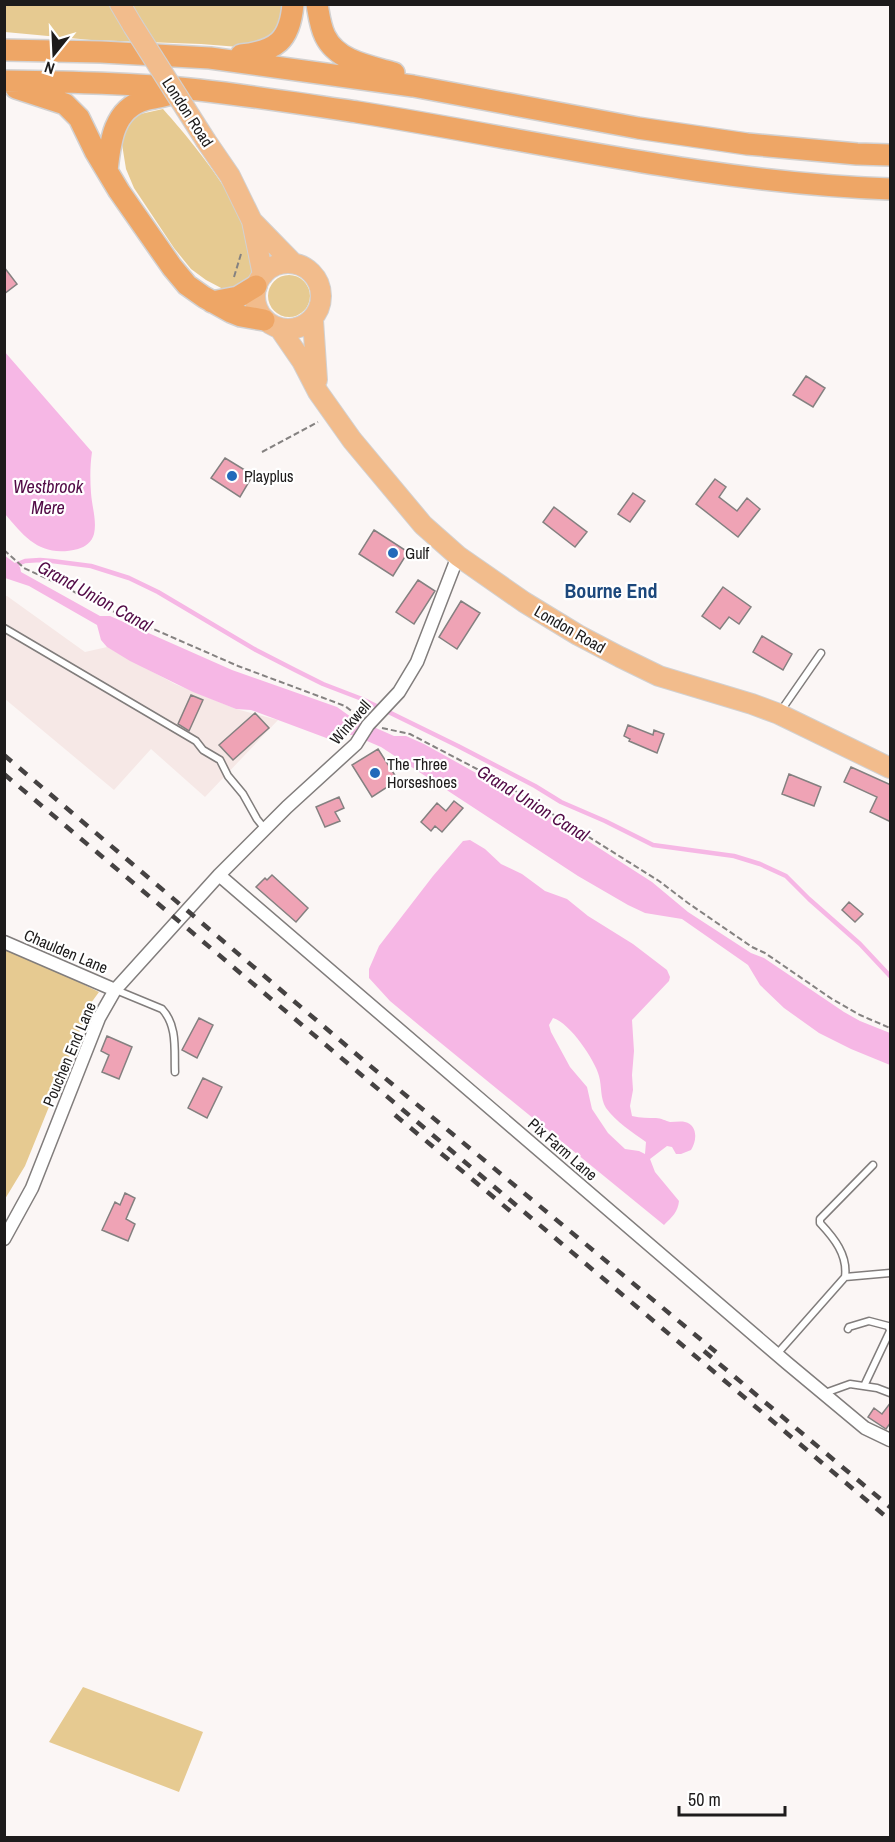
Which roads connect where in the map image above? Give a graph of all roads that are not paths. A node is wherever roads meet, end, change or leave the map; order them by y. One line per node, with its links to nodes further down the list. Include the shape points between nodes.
1 (293, 4): 5 (highway, via 287,31 273,48)
2 (317, 4): 8 (highway, via 326,38 346,57)
3 (121, 5): 12 (main road, London Road, bridge, via 230,176)
4 (4, 51): 5 (highway)
5 (210, 58): 8 (highway)
6 (4, 83): 7 (highway, via 90,83); 10 (highway, via 65,104 79,118)
7 (198, 90): 10 (highway, via 143,100 125,112 111,136); 11 (highway, via 748,177)
8 (486, 99): 9 (highway, via 747,144)
9 (891, 155)
10 (107, 171): 15 (highway, via 172,267 187,285)
11 (891, 189)
12 (252, 221): 13 (main road, London Road); 14 (main road, London Road)
13 (293, 263): 14 (main road, via 271,267); 16 (main road, via 312,272 318,280 322,301)
14 (259, 280): 15 (highway, via 238,297); 17 (main road, via 255,304)
15 (212, 302): 17 (highway, via 241,316)
16 (313, 320): 17 (main road, via 297,329); 18 (main road)
17 (272, 324): 18 (main road, London Road, via 297,353)
18 (318, 392): 19 (main road, London Road, via 366,458 423,525)
19 (458, 556): 22 (main road, London Road, via 524,602 620,657 659,676); 24 (street, Winkwell, via 417,662 399,692 356,744)
20 (4, 628): 24 (lane, via 196,741 220,760)
21 (821, 653): 22 (lane)
22 (779, 714): 23 (main road, London Road)
23 (891, 768)
24 (265, 829): 25 (street, Winkwell)
25 (219, 875): 27 (street, Pouchen End Lane); 35 (street, Pix Farm Lane)
26 (4, 942): 27 (street, Chaulden Lane)
27 (116, 990): 28 (lane, via 168,1015 172,1022); 30 (street, Pouchen End Lane, via 99,1018 32,1188)
28 (175, 1072)
29 (873, 1165): 32 (lane, via 820,1219 842,1251)
30 (4, 1239)
31 (891, 1274): 32 (lane)
32 (845, 1277): 35 (lane)
33 (848, 1329): 34 (lane, via 869,1321 888,1326)
34 (891, 1331): 36 (lane)
35 (777, 1354): 37 (street, Pix Farm Lane)
36 (864, 1386): 37 (lane, via 850,1384); 38 (lane)
37 (824, 1393): 39 (street, Pix Farm Lane, via 866,1428)
38 (891, 1393)
39 (891, 1440)

